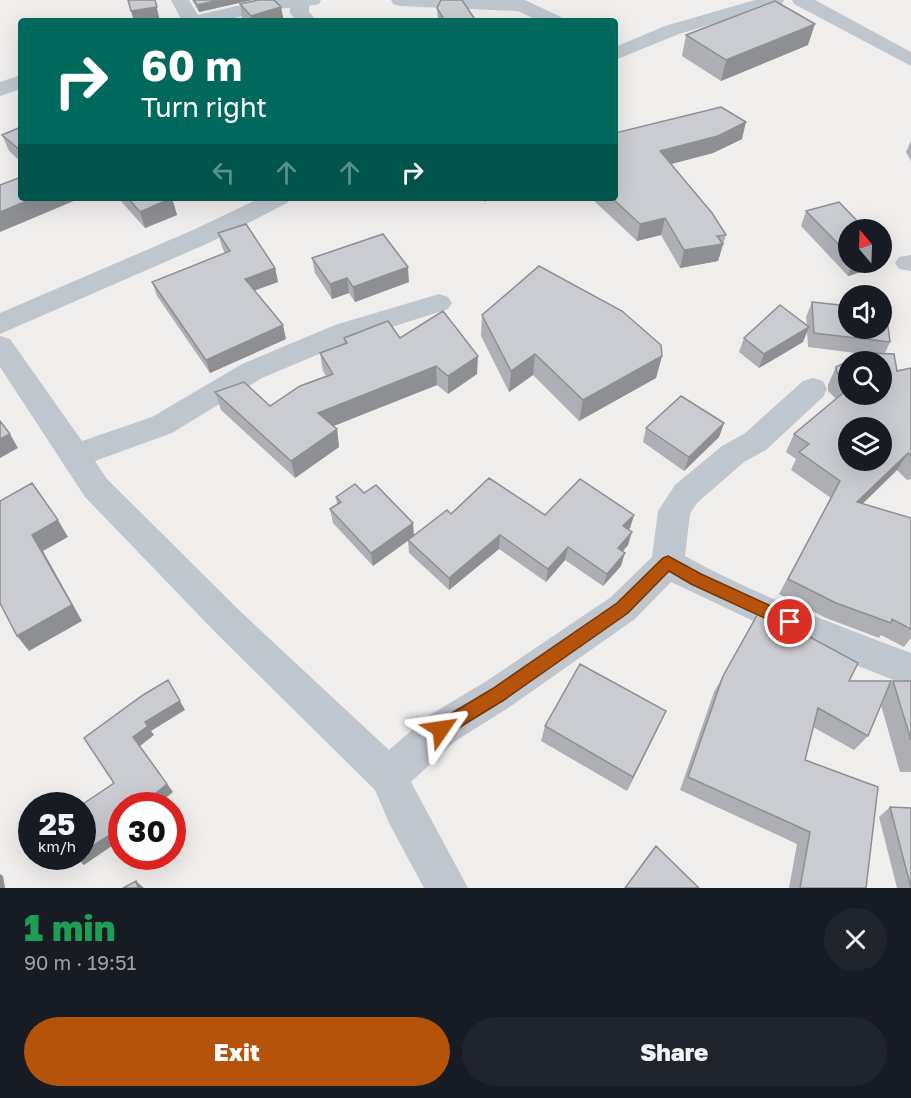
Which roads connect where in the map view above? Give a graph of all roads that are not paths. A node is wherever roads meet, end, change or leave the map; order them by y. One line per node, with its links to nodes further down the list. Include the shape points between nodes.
1 (180, 0): 6 (street)
2 (400, 0): 9 (street, via 522,5)
3 (775, 0): 10 (street, via 672,30)
4 (801, 0): 11 (street)
5 (296, 1): 7 (street); 8 (street)
6 (190, 18)
7 (210, 18)
8 (304, 18)
9 (548, 18)
10 (618, 53)
11 (911, 60)
12 (18, 82): 13 (street)
13 (0, 90)
14 (273, 201): 16 (street)
15 (439, 303): 19 (street, via 304,349 252,371 162,425)
16 (0, 324)
17 (2, 354): 19 (street)
18 (813, 389): 20 (street, via 755,442 733,454 686,494 674,511)
19 (76, 456): 22 (street, via 96,488 137,530)
20 (668, 562): 21 (street, via 696,579 808,630); 22 (street, via 623,608 441,729)
21 (911, 670)
22 (389, 776): 23 (street)
23 (447, 888)

